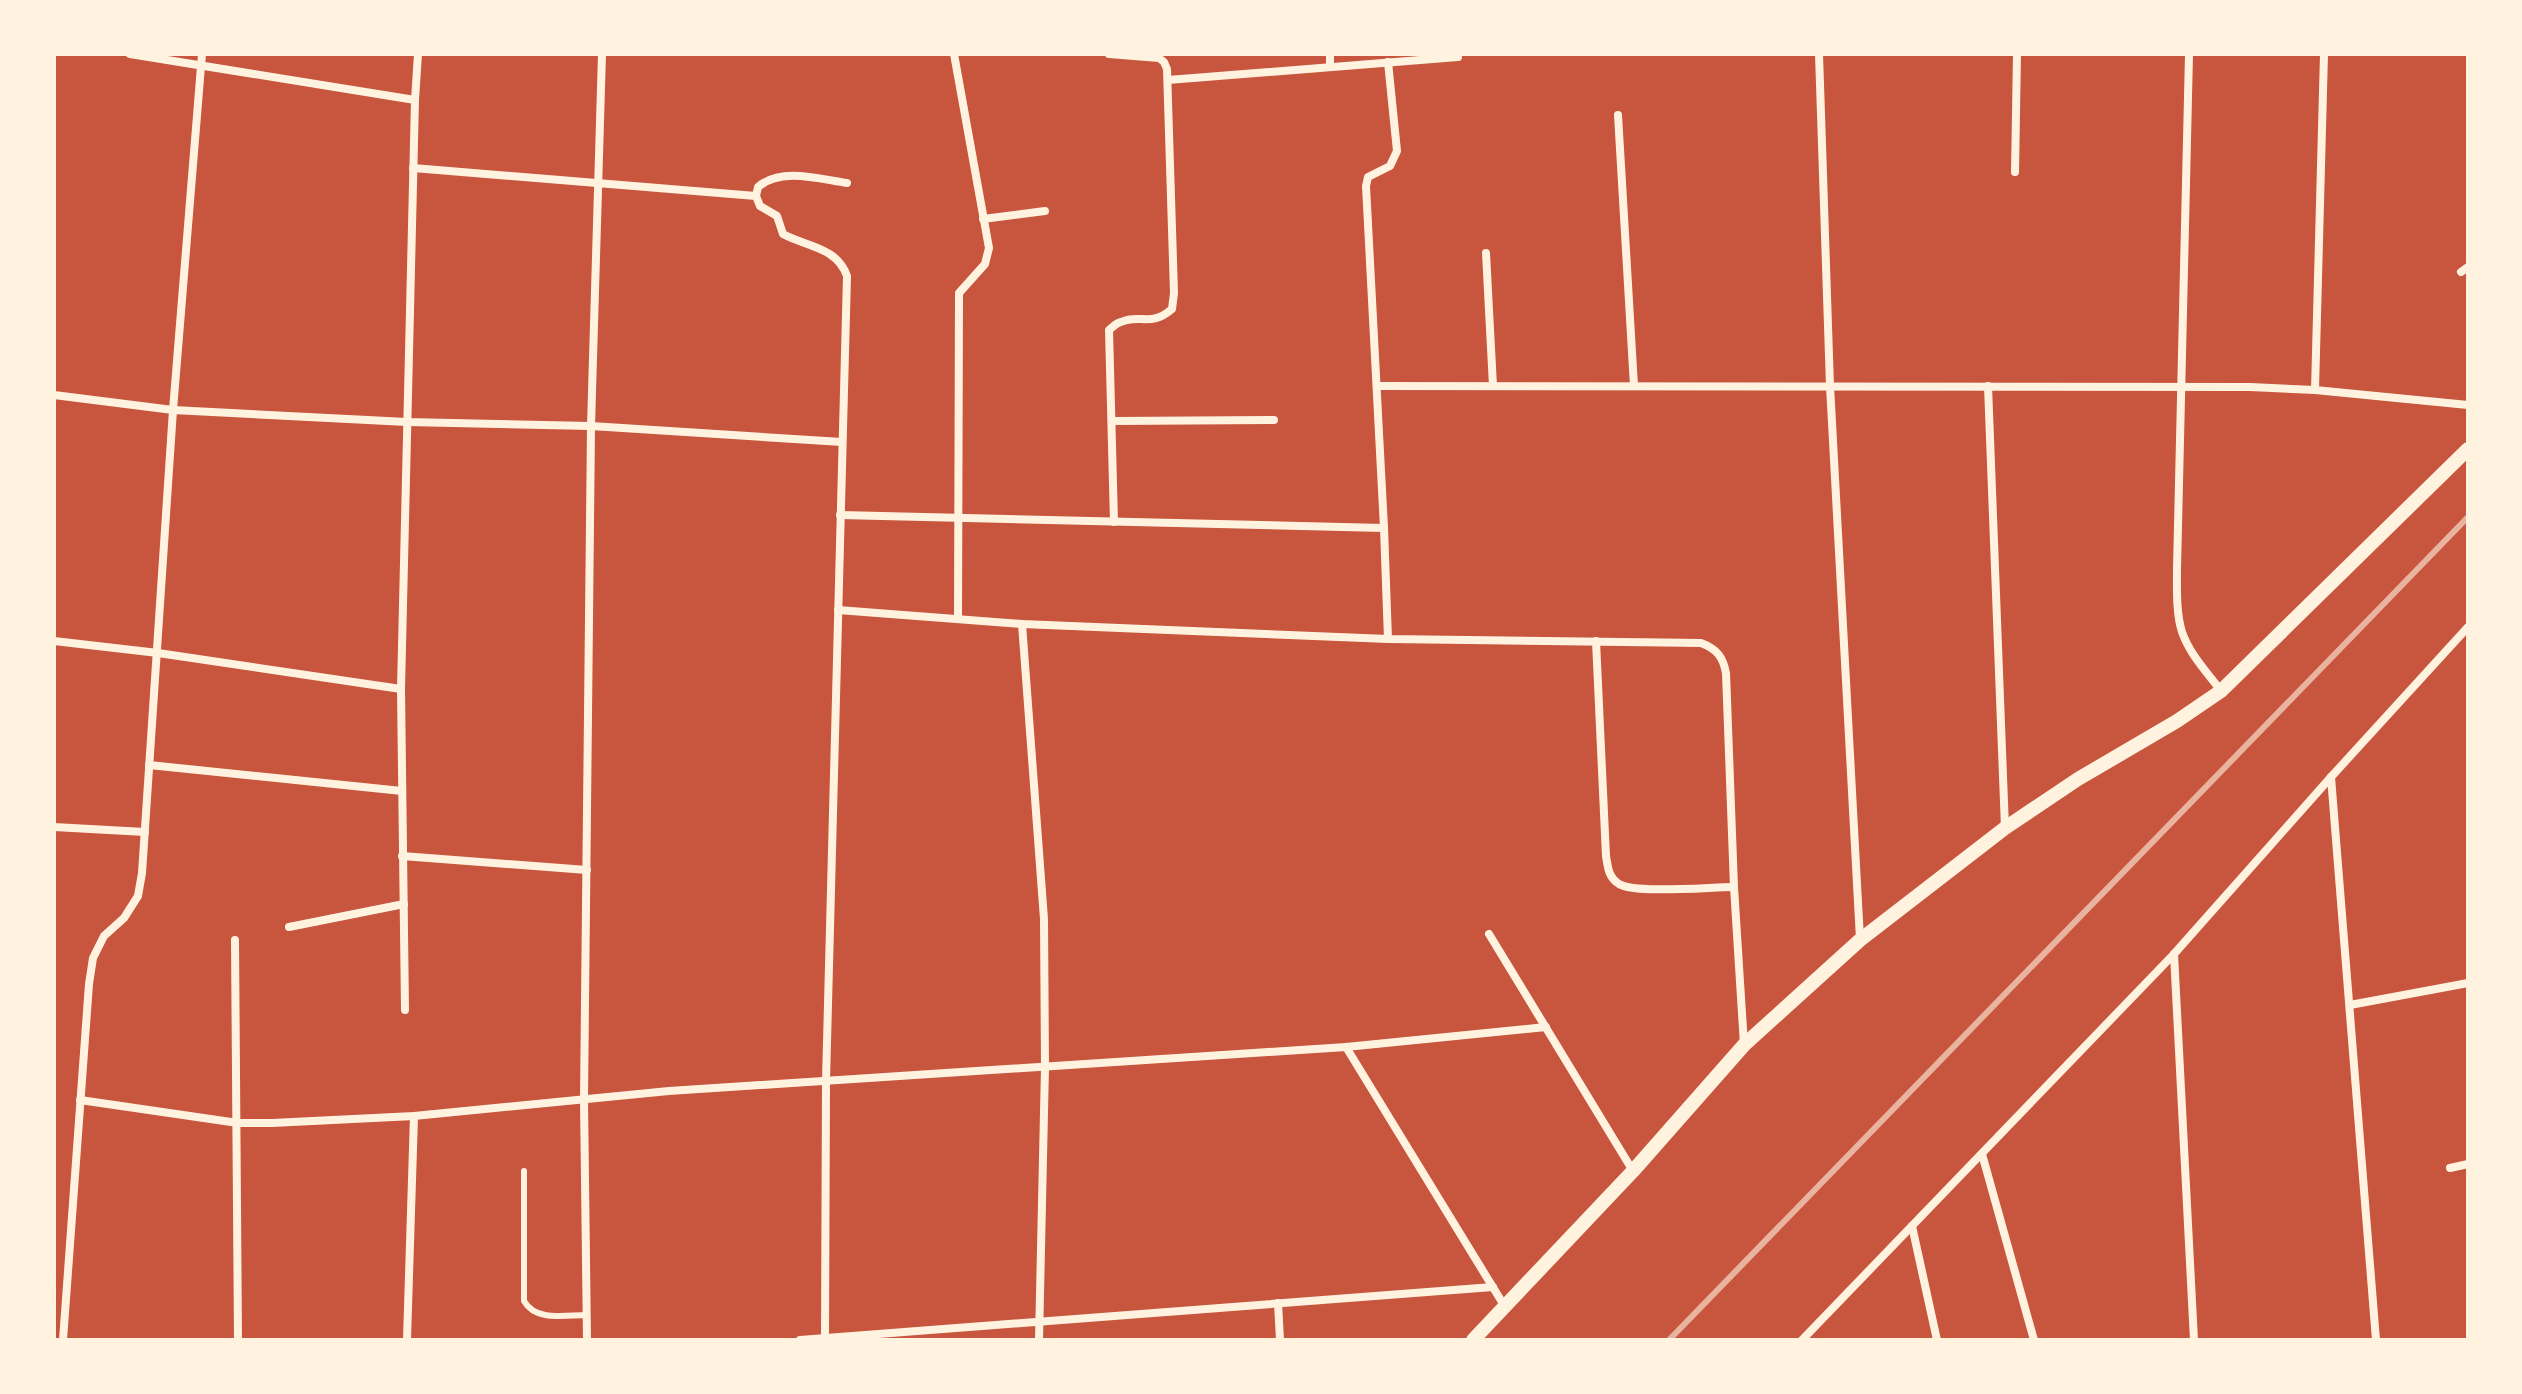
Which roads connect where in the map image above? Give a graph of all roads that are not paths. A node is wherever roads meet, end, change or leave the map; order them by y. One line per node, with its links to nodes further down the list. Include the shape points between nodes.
1 (130, 54): 14 (street)
2 (202, 54): 14 (street)
3 (418, 54): 17 (street)
4 (602, 54): 22 (street)
5 (954, 54): 25 (street)
6 (1109, 54): 16 (street, via 1159,58)
7 (1330, 54): 15 (street)
8 (1819, 54): 30 (street)
9 (2017, 54): 20 (street)
10 (2189, 54): 32 (street)
11 (2324, 54): 33 (street)
12 (1458, 57): 13 (street)
13 (1388, 62): 15 (street); 27 (street, via 1397,151 1390,166 1368,177 1366,186)
14 (201, 66): 17 (street); 36 (street)
15 (1330, 67): 16 (street)
16 (1168, 80): 38 (street, via 1172,309 1150,320 1122,320 1109,330)
17 (415, 100): 19 (street)
18 (1618, 115): 29 (street)
19 (413, 168): 22 (street); 39 (street)
20 (2015, 172)
21 (847, 183): 23 (street, via 775,177 758,187)
22 (598, 184): 23 (street); 40 (street)
23 (756, 196): 41 (street, via 760,206 777,216 783,234 828,252 843,264 847,276)
24 (1045, 211): 25 (street)
25 (983, 219): 44 (street, via 989,248 985,264 959,293)
26 (1486, 253): 28 (street)
27 (1377, 386): 28 (street); 46 (street)
28 (1493, 386): 29 (street)
29 (1634, 386): 30 (street)
30 (1830, 386): 31 (street); 70 (street)
31 (1988, 386): 32 (street); 61 (street)
32 (2182, 386): 33 (street); 56 (street, via 2178,603 2192,654)
33 (2315, 390): 35 (street)
34 (54, 395): 36 (street)
35 (2468, 405)
36 (173, 410): 39 (street); 54 (street)
37 (1274, 420): 38 (street)
38 (1112, 421): 45 (street)
39 (407, 422): 40 (street); 55 (street)
40 (591, 426): 41 (street); 64 (street)
41 (842, 442): 43 (street)
42 (2468, 449): 56 (street)
43 (840, 515): 44 (street); 47 (street)
44 (959, 518): 45 (street); 48 (street)
45 (1114, 522): 46 (street)
46 (1384, 528): 51 (street)
47 (838, 610): 48 (street); 79 (street)
48 (958, 619): 49 (street)
49 (1022, 624): 51 (street); 78 (street, via 1044,919)
50 (2468, 627): 58 (street)
51 (1388, 639): 53 (street)
52 (54, 641): 54 (street)
53 (1596, 641): 65 (street, via 1701,643 1723,659); 65 (street, via 1609,874 1620,884 1638,888)
54 (158, 653): 55 (street); 57 (street)
55 (401, 689): 59 (street)
56 (2221, 691): 61 (street)
57 (149, 765): 59 (street); 62 (street)
58 (2331, 777): 71 (street); 73 (street)
59 (402, 791): 63 (street)
60 (54, 827): 62 (street)
61 (2005, 828): 70 (street)
62 (145, 832): 81 (street, via 138,896 104,936 93,958)
63 (402, 856): 64 (street); 66 (street)
64 (587, 870): 80 (street)
65 (1734, 887): 76 (street)
66 (404, 904): 67 (street); 74 (street)
67 (289, 927)
68 (1489, 934): 75 (street)
69 (235, 940): 83 (street)
70 (1860, 940): 76 (street)
71 (2174, 954): 84 (street); 107 (street)
72 (2468, 983): 73 (street)
73 (2350, 1005): 108 (street)
74 (405, 1010)
75 (1546, 1027): 77 (street); 88 (street)
76 (1744, 1045): 88 (street)
77 (1346, 1047): 78 (street); 90 (street)
78 (1045, 1067): 79 (street); 94 (street)
79 (826, 1081): 80 (street); 95 (street)
80 (584, 1099): 82 (street); 93 (street)
81 (80, 1100): 83 (street); 96 (street)
82 (414, 1116): 83 (street); 98 (street)
83 (238, 1123): 97 (street)
84 (1982, 1154): 89 (street); 106 (street)
85 (2468, 1164): 86 (street)
86 (2450, 1168)
87 (524, 1171): 93 (lane, via 524,1301 542,1315)
88 (1633, 1171): 92 (street)
89 (1912, 1226): 104 (street); 105 (street)
90 (1493, 1287): 91 (street); 92 (street)
91 (1278, 1303): 94 (street); 102 (street)
92 (1505, 1307): 103 (street)
93 (587, 1315): 99 (street)
94 (1039, 1321): 95 (street); 101 (street)
95 (825, 1339): 100 (street)
96 (63, 1340)
97 (238, 1340)
98 (407, 1340)
99 (587, 1340)
100 (800, 1340)
101 (1039, 1340)
102 (1280, 1340)
103 (1473, 1340)
104 (1802, 1340)
105 (1937, 1340)
106 (2034, 1340)
107 (2194, 1340)
108 (2376, 1340)

